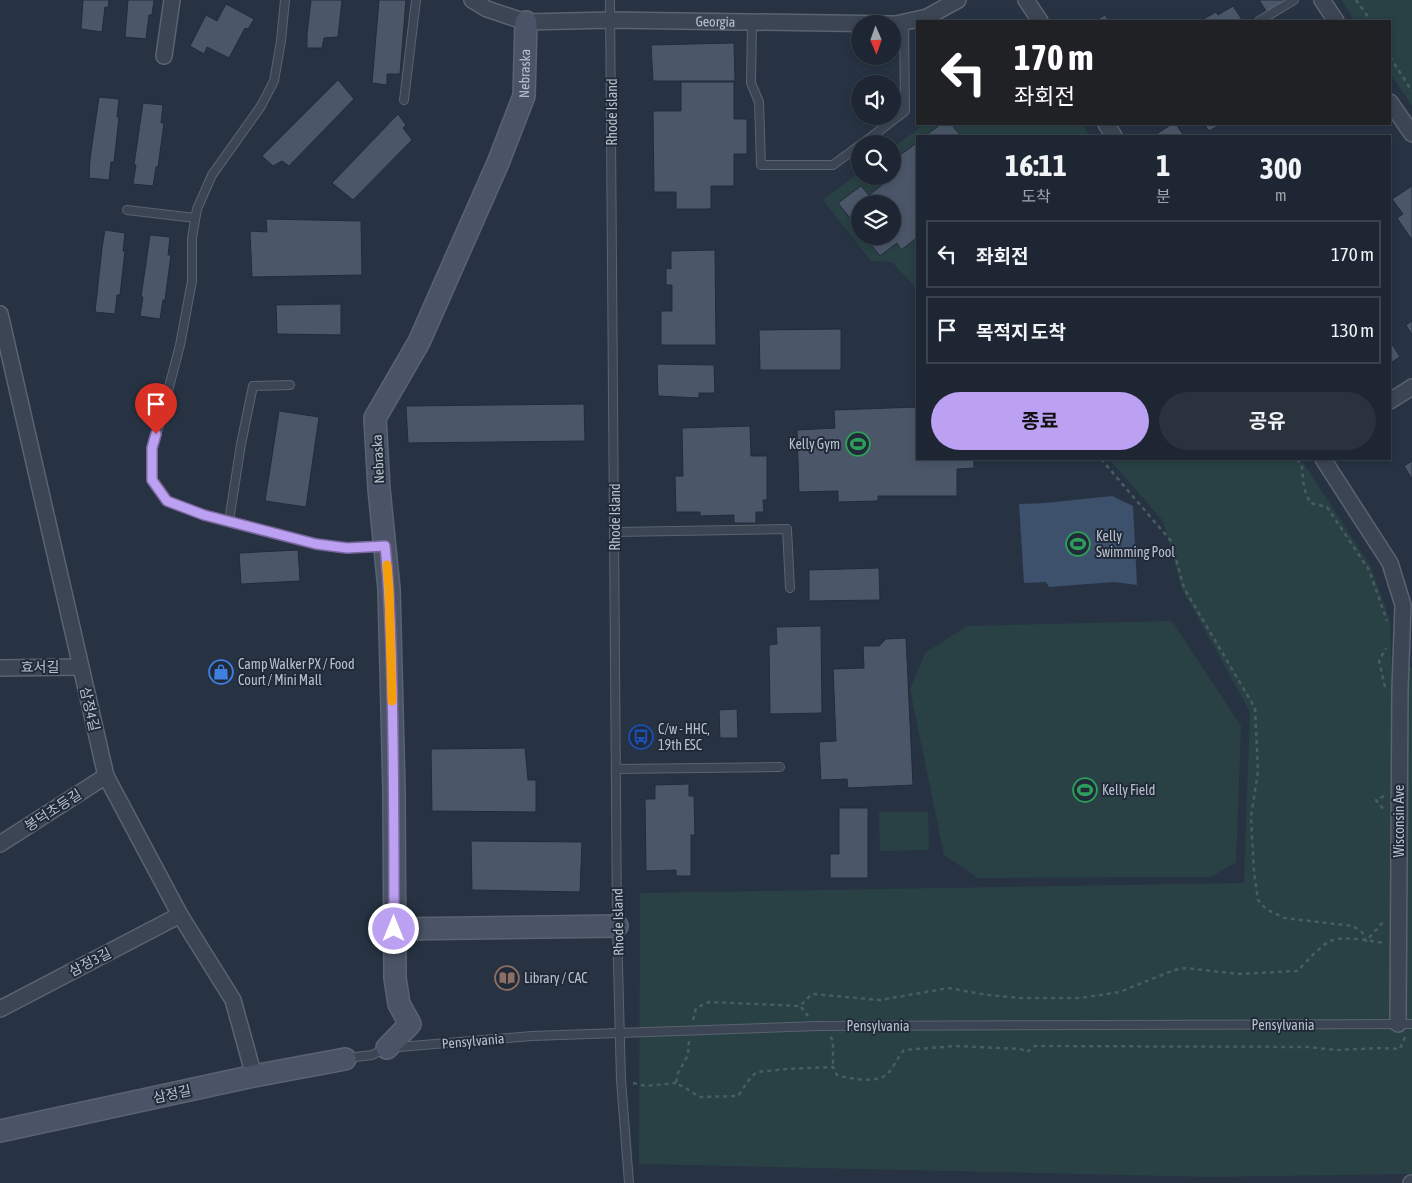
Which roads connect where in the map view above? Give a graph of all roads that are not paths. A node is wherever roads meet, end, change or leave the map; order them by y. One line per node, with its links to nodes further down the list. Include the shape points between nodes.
1 (172, 0): 17 (street)
2 (285, 0): 24 (lane, via 274,82 262,106 212,175)
3 (416, 0): 18 (lane)
4 (473, 0): 14 (street, Georgia, via 487,9)
5 (610, 0): 10 (lane, Rhode Island)
6 (958, 0): 16 (street, Georgia, via 927,17)
7 (1026, 0): 11 (street)
8 (1294, 0): 12 (lane)
9 (1322, 0): 13 (street)
10 (611, 20): 14 (street, Georgia); 15 (street, Georgia); 31 (lane, Rhode Island)
11 (1039, 20)
12 (1262, 20)
13 (1335, 20)
14 (526, 22): 32 (street, Nebraska, via 524,96 419,342 375,418)
15 (752, 22): 16 (street, Georgia); 22 (lane, via 751,83 759,102 760,165 833,165)
16 (904, 22): 21 (lane, via 905,111)
17 (164, 56)
18 (404, 100)
19 (1391, 103): 20 (street)
20 (1412, 134)
21 (873, 135)
22 (851, 152)
23 (127, 210): 24 (lane)
24 (195, 218): 30 (lane, via 192,281 180,346 152,448 152,480 167,501)
25 (0, 314): 34 (street, 삼정4길)
26 (290, 385): 30 (lane, via 253,386)
27 (1412, 387): 28 (street)
28 (1391, 400)
29 (1324, 460): 44 (street, Wisconsin Ave, via 1390,563 1402,605 1400,699)
30 (229, 521): 32 (lane, via 316,544 347,548)
31 (615, 532): 33 (lane, via 787,529); 37 (lane, Rhode Island)
32 (385, 546): 42 (street, Nebraska, via 391,647)
33 (790, 588)
34 (81, 667): 35 (street, 효서길); 38 (street, 삼정4길)
35 (0, 668)
36 (780, 767): 37 (lane)
37 (616, 769): 41 (lane, Rhode Island)
38 (106, 776): 39 (street, 봉덕초등길); 40 (street, 삼정4길)
39 (0, 844)
40 (180, 916): 43 (street, 삼정3길); 48 (street, 삼정4길, via 233,1000)
41 (617, 926): 42 (street); 45 (lane, Rhode Island)
42 (394, 929): 46 (street, Nebraska, via 398,1004 410,1024)
43 (0, 1009)
44 (1405, 1024): 45 (lane, Pensylvania, via 818,1026)
45 (619, 1034): 46 (lane, Pensylvania, via 532,1036); 50 (lane, Rhode Island)
46 (387, 1048): 47 (lane, Pensylvania, via 372,1055)
47 (346, 1059): 48 (street, 삼정길)
48 (254, 1076): 49 (street, 삼정길)
49 (0, 1131)
50 (629, 1183)

